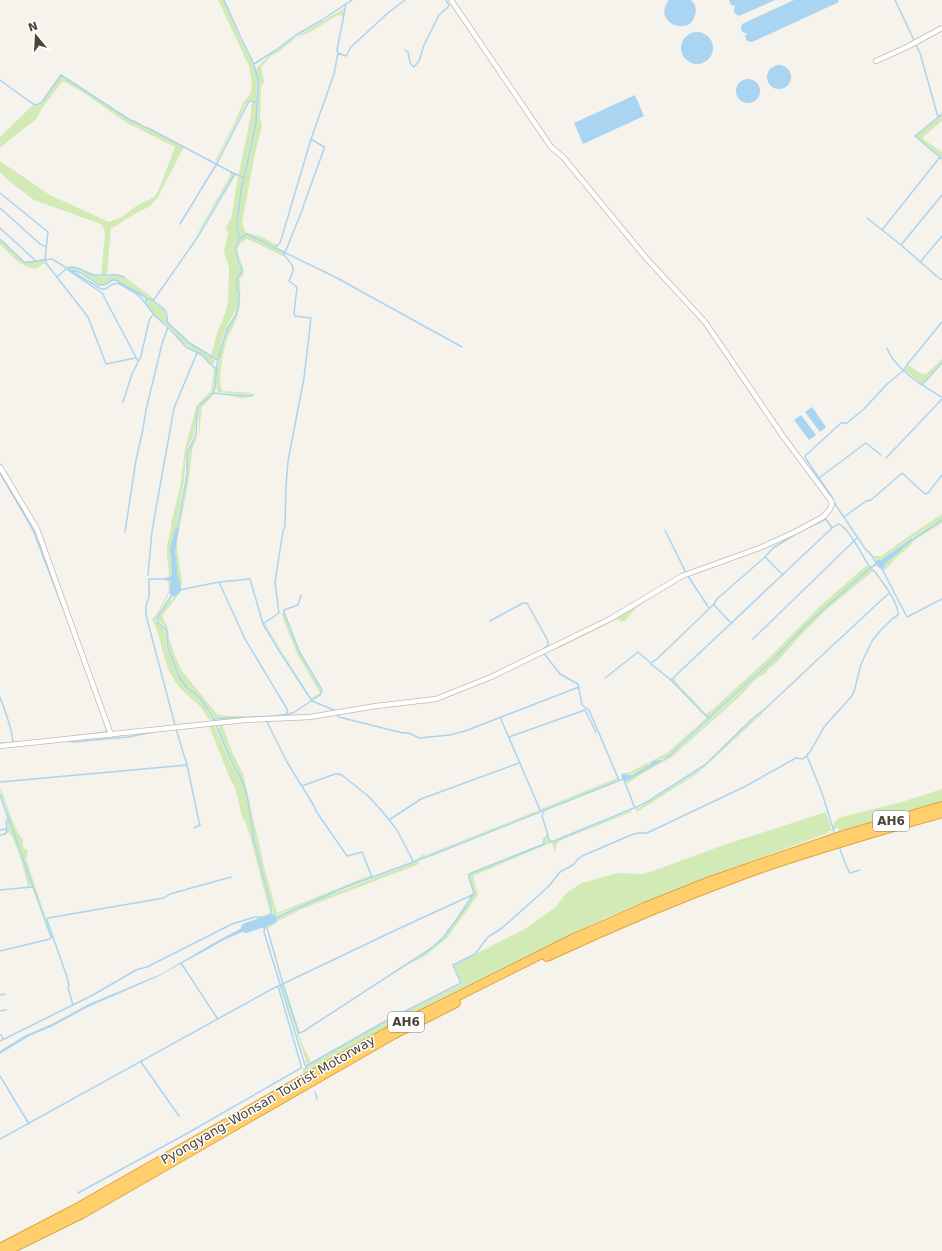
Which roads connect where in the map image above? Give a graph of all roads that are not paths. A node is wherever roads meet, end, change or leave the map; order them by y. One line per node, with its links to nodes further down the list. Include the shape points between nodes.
1 (451, 0): 5 (street, via 551,147 563,157 646,258 705,322 782,435 829,498 832,506 823,517 795,532 762,547 682,576 610,619 491,677 436,698 310,717 245,720)
2 (942, 28): 3 (street)
3 (876, 61)
4 (0, 467): 5 (street, via 37,529)
5 (111, 735): 6 (street)
6 (0, 746)
7 (942, 806): 9 (highway, Pyongyang–Wonsan Tourist Motorway / AH6)
8 (942, 813): 9 (highway)
9 (837, 840): 10 (highway, Pyongyang–Wonsan Tourist Motorway / AH6, via 710,881 574,938 392,1029 73,1210); 11 (highway, via 648,912 507,977 393,1035 82,1214)
10 (0, 1248)
11 (8, 1251)

